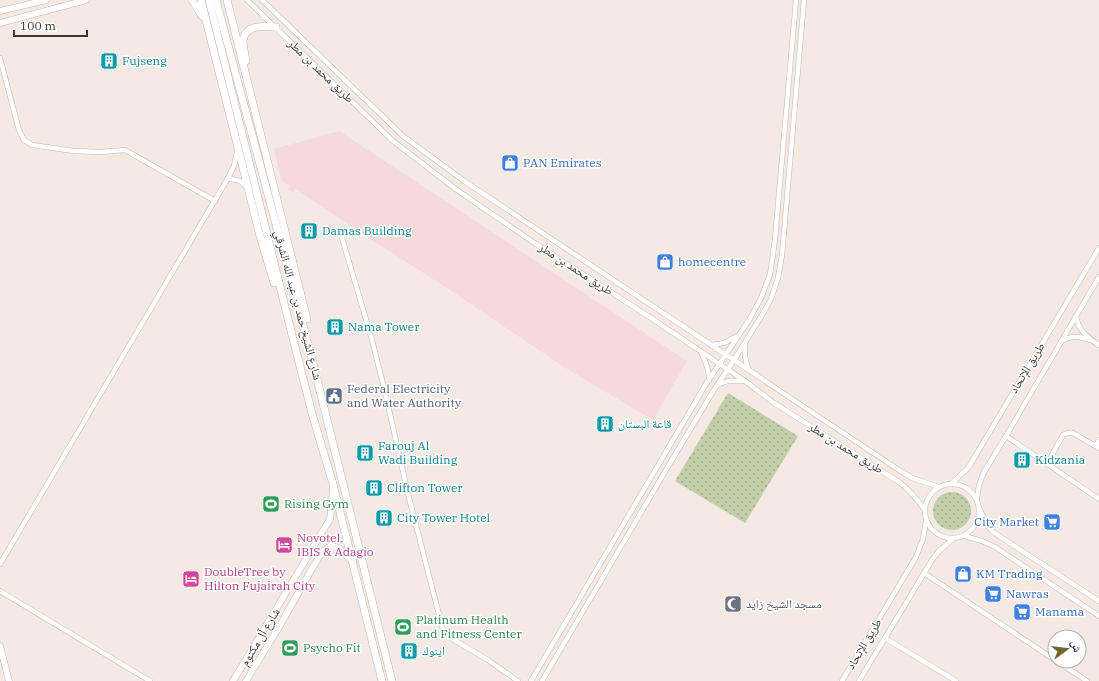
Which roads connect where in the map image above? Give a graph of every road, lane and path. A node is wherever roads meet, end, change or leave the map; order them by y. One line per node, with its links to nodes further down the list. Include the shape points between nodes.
1 (46, 0): 12 (main road)
2 (86, 0): 13 (main road)
3 (192, 0): 14 (highway)
4 (201, 0): 14 (highway)
5 (208, 0): 26 (highway, شارع الشيخ حمد بن عبد الله الشرقي)
6 (216, 0): 35 (highway, شارع الشيخ حمد بن عبد الله الشرقي)
7 (227, 0): 17 (highway)
8 (247, 0): 15 (street, طريق محمد بن مطر)
9 (262, 0): 31 (street, طريق محمد بن مطر, via 403,136 464,181)
10 (796, 0): 27 (street, via 770,275 761,298)
11 (804, 0): 29 (street, via 782,255 771,299)
12 (0, 11)
13 (0, 23)
14 (206, 23): 18 (highway)
15 (276, 27): 17 (highway, via 255,27 245,35 243,41); 33 (street, طريق محمد بن مطر, via 393,141 416,159 536,244)
16 (0, 58): 21 (street, via 24,140 32,145 74,151 125,150)
17 (247, 81): 35 (highway, via 306,319 313,349)
18 (238, 147): 19 (street, via 236,162); 20 (highway)
19 (228, 178): 20 (street, via 237,180); 21 (street)
20 (248, 188): 26 (highway, via 260,236)
21 (215, 201): 63 (street)
22 (340, 231): 82 (street, via 372,340 444,634)
23 (1099, 248): 50 (street, طريق اﻹتحاد, via 970,465)
24 (1099, 277): 25 (street, طريق اﻹتحاد)
25 (1076, 316): 28 (street, via 1079,328); 30 (street, طريق اﻹتحاد)
26 (292, 335): 49 (highway, شارع الشيخ حمد بن عبد الله الشرقي)
27 (739, 336): 31 (street); 34 (street)
28 (1092, 340): 30 (street, via 1072,336); 32 (street)
29 (746, 341): 36 (street); 39 (street, via 744,351)
30 (1061, 341): 43 (street, طريق اﻹتحاد)
31 (712, 345): 34 (street, طريق محمد بن مطر)
32 (1099, 345)
33 (701, 351): 37 (street, طريق محمد بن مطر); 40 (street)
34 (726, 354): 36 (street, طريق محمد بن مطر); 37 (street)
35 (312, 359): 81 (highway, شارع الشيخ حمد بن عبد الله الشرقي)
36 (734, 360): 38 (street); 39 (street, طريق محمد بن مطر)
37 (719, 364): 38 (street, طريق محمد بن مطر); 40 (street)
38 (728, 370): 41 (street, طريق محمد بن مطر); 42 (street)
39 (750, 371): 51 (street, طريق محمد بن مطر, via 902,472)
40 (709, 378): 45 (street)
41 (745, 381): 42 (street); 55 (street, طريق محمد بن مطر, via 774,403 908,488)
42 (717, 384): 47 (street)
43 (1006, 436): 48 (street); 52 (street, طريق اﻹتحاد, via 984,472)
44 (1099, 440): 46 (street)
45 (672, 442): 47 (street, via 677,443); 59 (street)
46 (1097, 447): 48 (street, via 1073,433 1067,433 1063,435)
47 (677, 450): 60 (street)
48 (1047, 464): 53 (street)
49 (333, 484): 61 (main road, شارع آل مكتوم, via 330,519); 62 (highway, شارع الشيخ حمد بن عبد الله الشرقي)
50 (951, 484): 51 (street); 52 (street, via 969,489)
51 (939, 487): 55 (street, via 927,499)
52 (977, 499): 54 (street)
53 (1099, 499)
54 (979, 509): 57 (street, via 974,528); 67 (street, via 993,532)
55 (925, 510): 56 (street)
56 (926, 521): 58 (street, via 937,534); 85 (street, طريق اﻹتحاد, via 916,557)
57 (964, 536): 58 (street); 69 (street, via 995,547)
58 (954, 539): 65 (street, طريق اﻹتحاد, via 939,550)
59 (613, 541): 60 (street, via 612,550); 68 (street)
60 (617, 552): 70 (street)
61 (307, 557): 64 (main road, via 312,558); 78 (main road, شارع آل مكتوم)
62 (353, 562): 64 (main road, شارع آل مكتوم, via 341,549 332,546 323,551); 80 (highway, شارع الشيخ حمد بن عبد الله الشرقي)
63 (0, 564)
64 (313, 567): 79 (main road, شارع آل مكتوم)
65 (924, 573): 71 (street, طريق اﻹتحاد); 73 (street)
66 (0, 591): 77 (street)
67 (1099, 601)
68 (568, 616): 70 (street, via 574,619); 83 (street)
69 (1099, 616)
70 (574, 625): 84 (street)
71 (885, 638): 86 (street, طريق اﻹتحاد); 87 (street)
72 (0, 646): 76 (main road)
73 (1047, 654)
74 (1067, 669): 75 (street)
75 (1079, 679): 88 (street)
76 (9, 681)
77 (150, 681)
78 (233, 681)
79 (246, 681)
80 (383, 681)
81 (392, 681)
82 (518, 681)
83 (531, 681)
84 (542, 681)
85 (842, 681)
86 (859, 681)
87 (956, 681)
88 (1087, 681)

